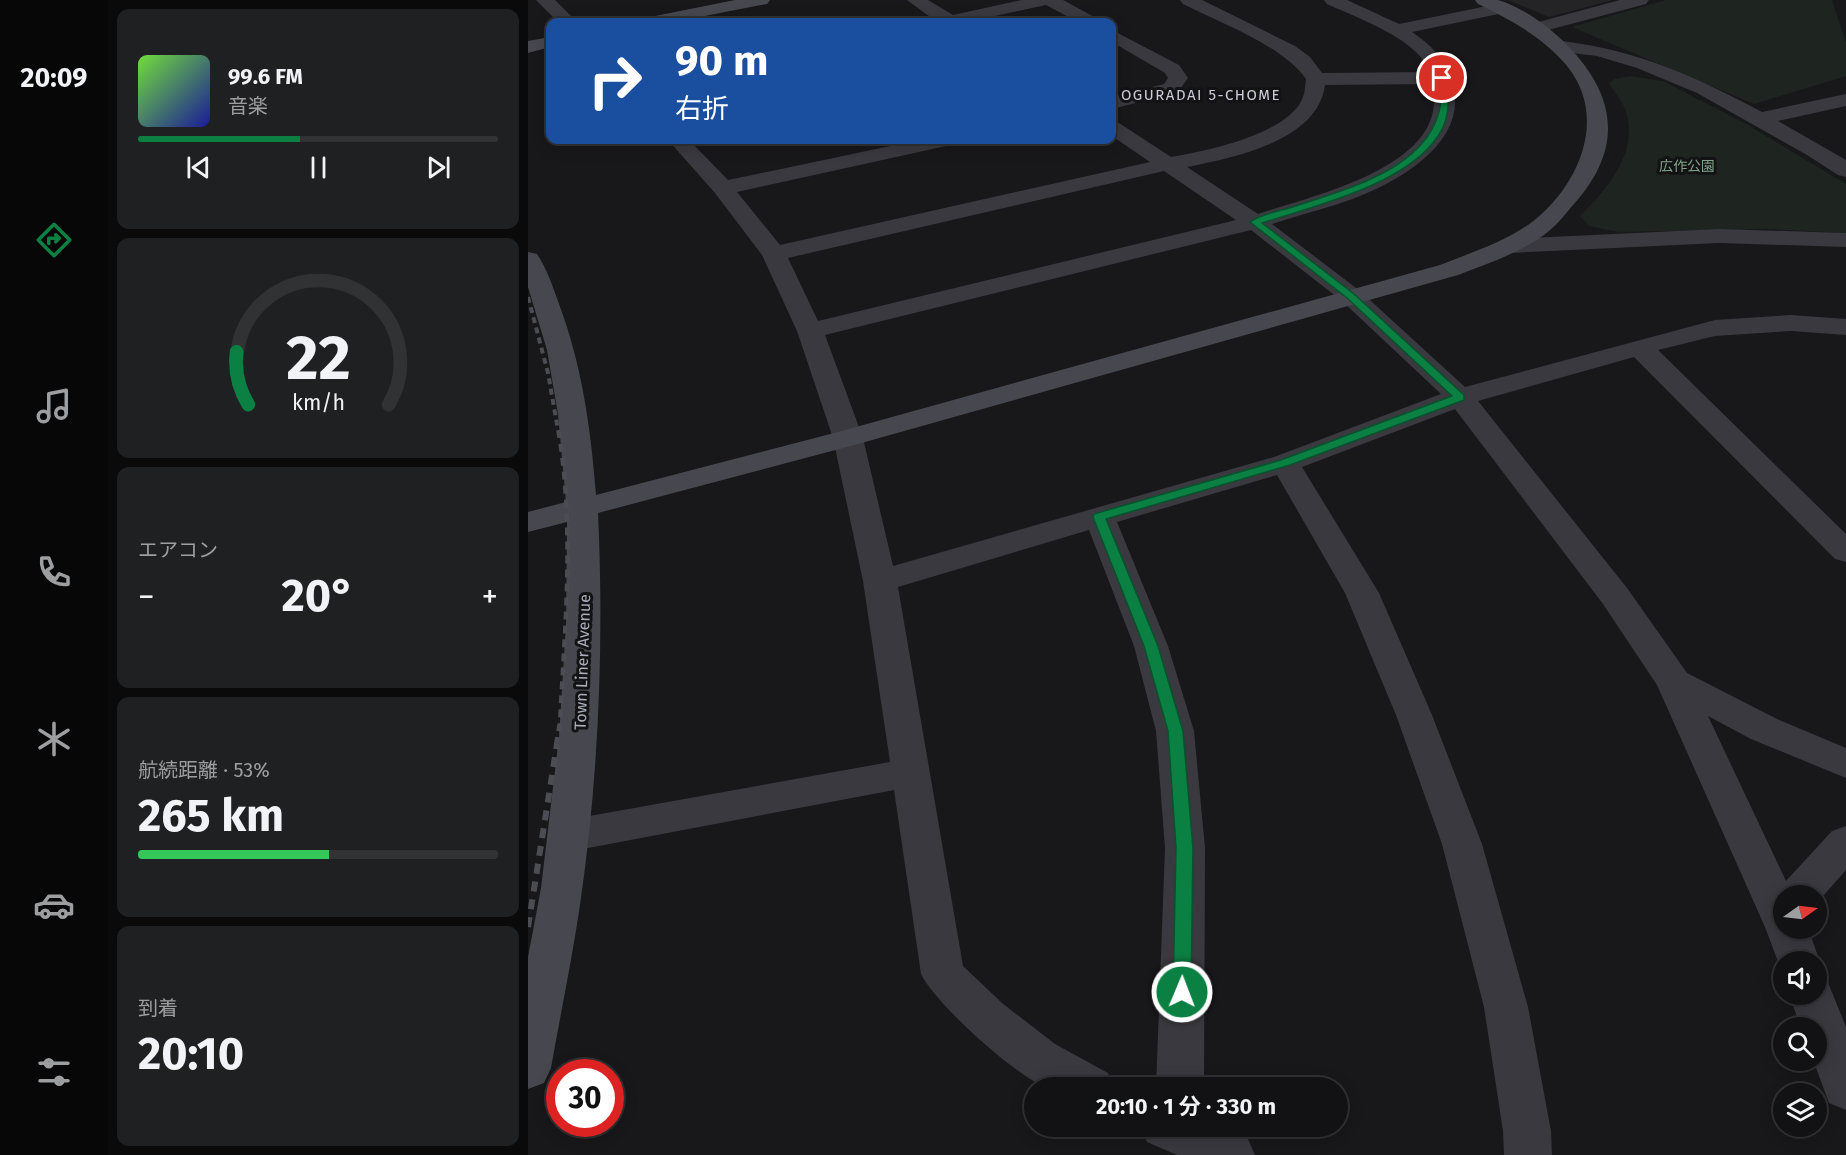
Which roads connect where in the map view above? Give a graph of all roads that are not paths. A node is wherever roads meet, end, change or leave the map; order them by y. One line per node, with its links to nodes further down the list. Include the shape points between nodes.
1 (545, 0): 10 (street)
2 (761, 0): 11 (street)
3 (916, 0): 12 (street)
4 (1045, 0): 13 (street)
5 (1050, 0): 14 (street)
6 (1188, 0): 22 (street, via 1288,50 1303,61)
7 (1333, 0): 16 (street)
8 (1640, 0): 15 (street)
9 (1493, 4): 15 (street); 16 (street)
10 (564, 18)
11 (670, 18)
12 (943, 18)
13 (966, 18)
14 (1083, 18)
15 (1537, 28): 20 (street)
16 (1397, 30): 21 (street, via 1422,47)
17 (1116, 37): 24 (street, via 1172,69 1178,78 1171,88)
18 (546, 43): 19 (street)
19 (528, 47)
20 (1562, 47): 25 (street, via 1599,51 1644,64); 34 (street, via 1574,59 1594,98 1599,140 1581,183 1563,205 1545,223)
21 (1442, 78): 22 (street); 32 (street, via 1446,99 1441,122 1434,136 1407,162 1368,185)
22 (1316, 80): 29 (street, via 1313,100 1297,118 1270,137 1222,154)
23 (1846, 100): 25 (street)
24 (1116, 102)
25 (1760, 119): 30 (street)
26 (1116, 130): 29 (street)
27 (682, 144): 31 (street)
28 (927, 144): 31 (street)
29 (1168, 164): 32 (street); 35 (street)
30 (1846, 171)
31 (723, 188): 35 (street)
32 (1255, 222): 37 (street); 39 (street)
33 (1846, 240): 34 (street, via 1718,235)
34 (1509, 246): 37 (street, via 1449,270)
35 (774, 254): 39 (street)
36 (528, 259): 44 (street, Town Liner Avenue, via 545,294 565,369)
37 (1351, 296): 41 (street); 42 (street)
38 (1846, 327): 40 (street, via 1791,322 1715,328)
39 (810, 331): 42 (street)
40 (1639, 347): 41 (street); 47 (street)
41 (1460, 397): 43 (street); 49 (street, via 1615,596)
42 (848, 438): 44 (street); 48 (street)
43 (1285, 463): 45 (street); 63 (street, via 1362,593 1414,715 1462,844 1506,1007)
44 (582, 507): 46 (street); 52 (street, Town Liner Avenue, via 585,573 580,724)
45 (1099, 517): 48 (street); 59 (street, via 1151,646 1175,731 1185,848)
46 (528, 522)
47 (1846, 552)
48 (880, 581): 51 (street)
49 (1674, 682): 50 (street, via 1764,729); 55 (street)
50 (1846, 764)
51 (910, 773): 52 (street); 58 (street, via 943,974 986,1017 1039,1059)
52 (567, 836): 57 (street, Town Liner Avenue, via 559,910)
53 (1846, 842): 54 (street)
54 (1811, 885)
55 (1773, 888)
56 (1815, 1005): 60 (street)
57 (528, 1068)
58 (1071, 1077)
59 (1180, 1077)
60 (1846, 1088)
61 (1192, 1137): 62 (street)
62 (1231, 1155)
63 (1528, 1155)

